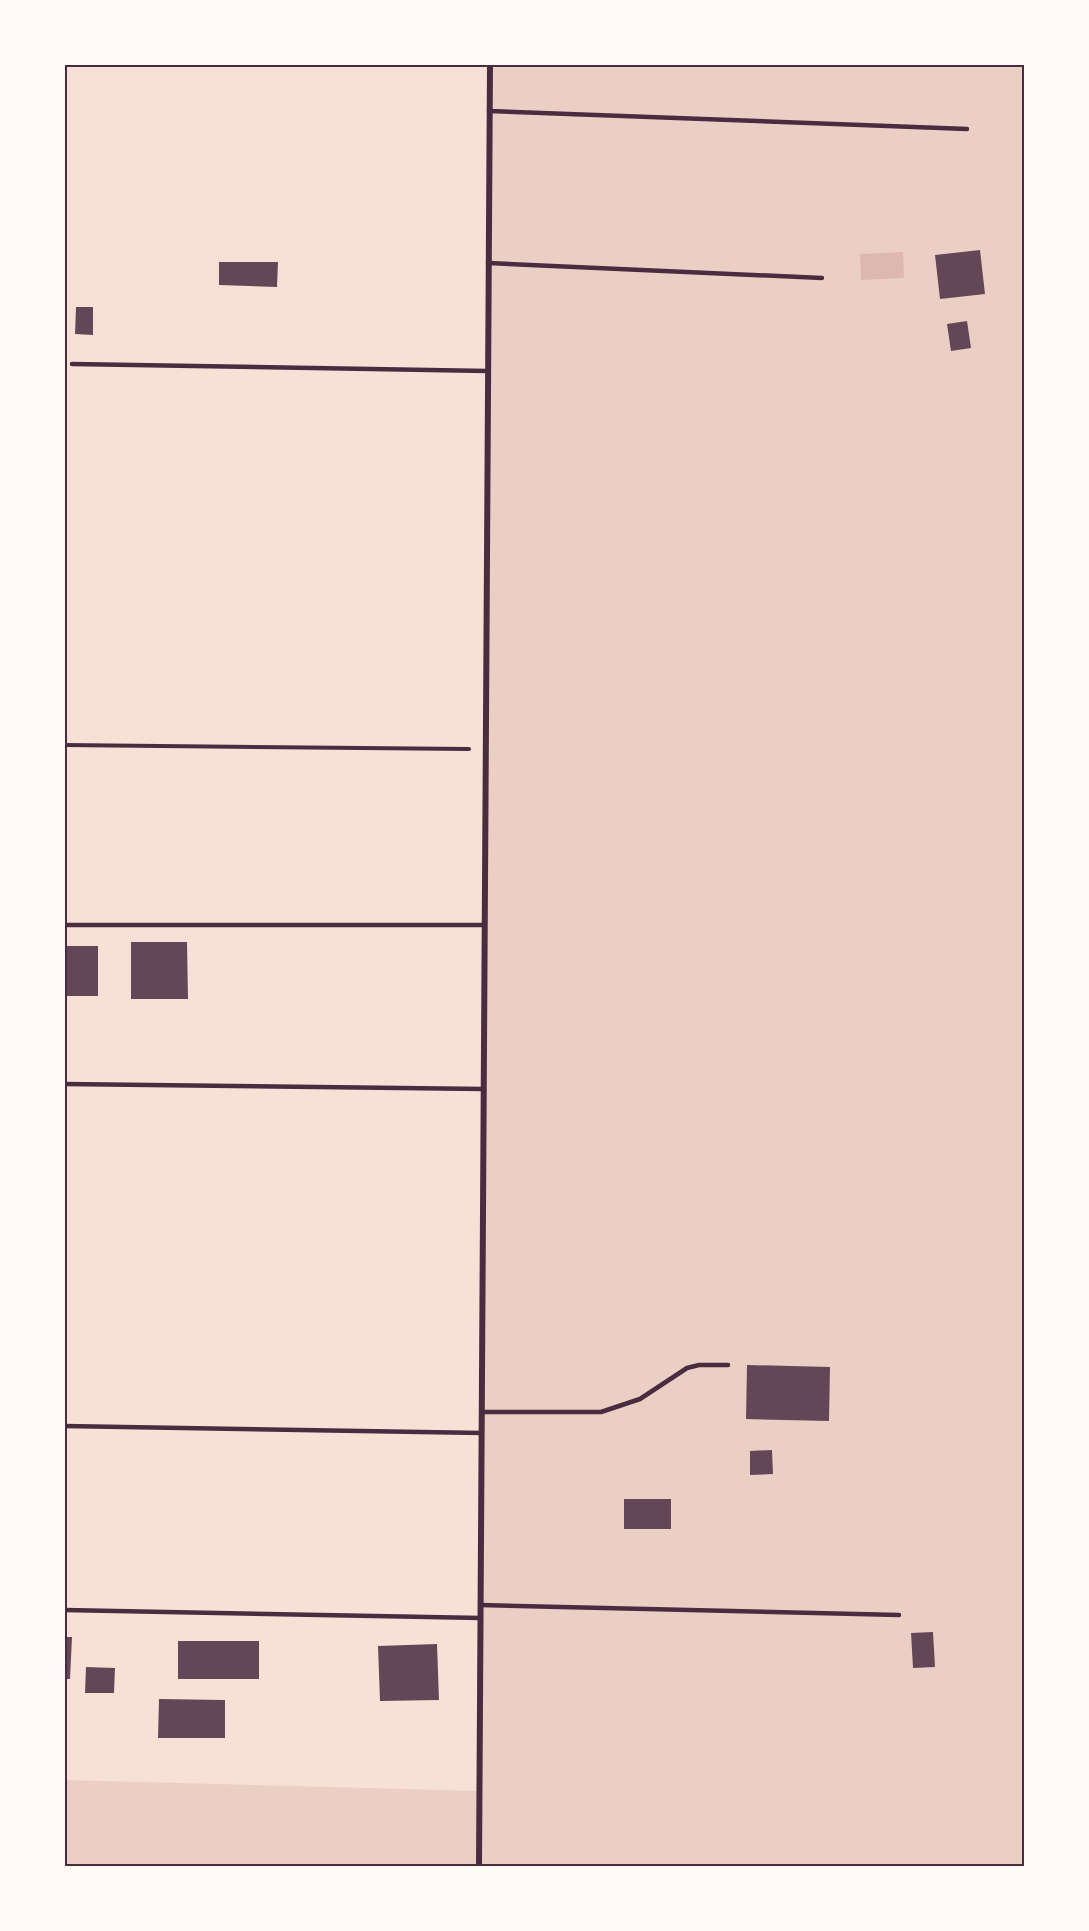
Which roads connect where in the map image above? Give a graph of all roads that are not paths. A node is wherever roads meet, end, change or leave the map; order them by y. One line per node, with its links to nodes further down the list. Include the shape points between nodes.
1 (490, 64): 2 (street)
2 (489, 111): 3 (lane); 4 (street)
3 (967, 129)
4 (489, 263): 5 (lane); 7 (street)
5 (822, 278)
6 (72, 364): 7 (lane)
7 (488, 370): 9 (street)
8 (64, 925): 9 (lane)
9 (484, 925): 11 (street)
10 (64, 1084): 11 (lane)
11 (483, 1089): 13 (street)
12 (728, 1365): 13 (lane, via 687,1368 640,1399 601,1412)
13 (482, 1412): 15 (street)
14 (64, 1426): 15 (lane)
15 (482, 1433): 16 (street)
16 (480, 1605): 18 (lane); 19 (street)
17 (64, 1611): 19 (lane)
18 (899, 1615)
19 (481, 1618): 20 (street)
20 (479, 1866)

